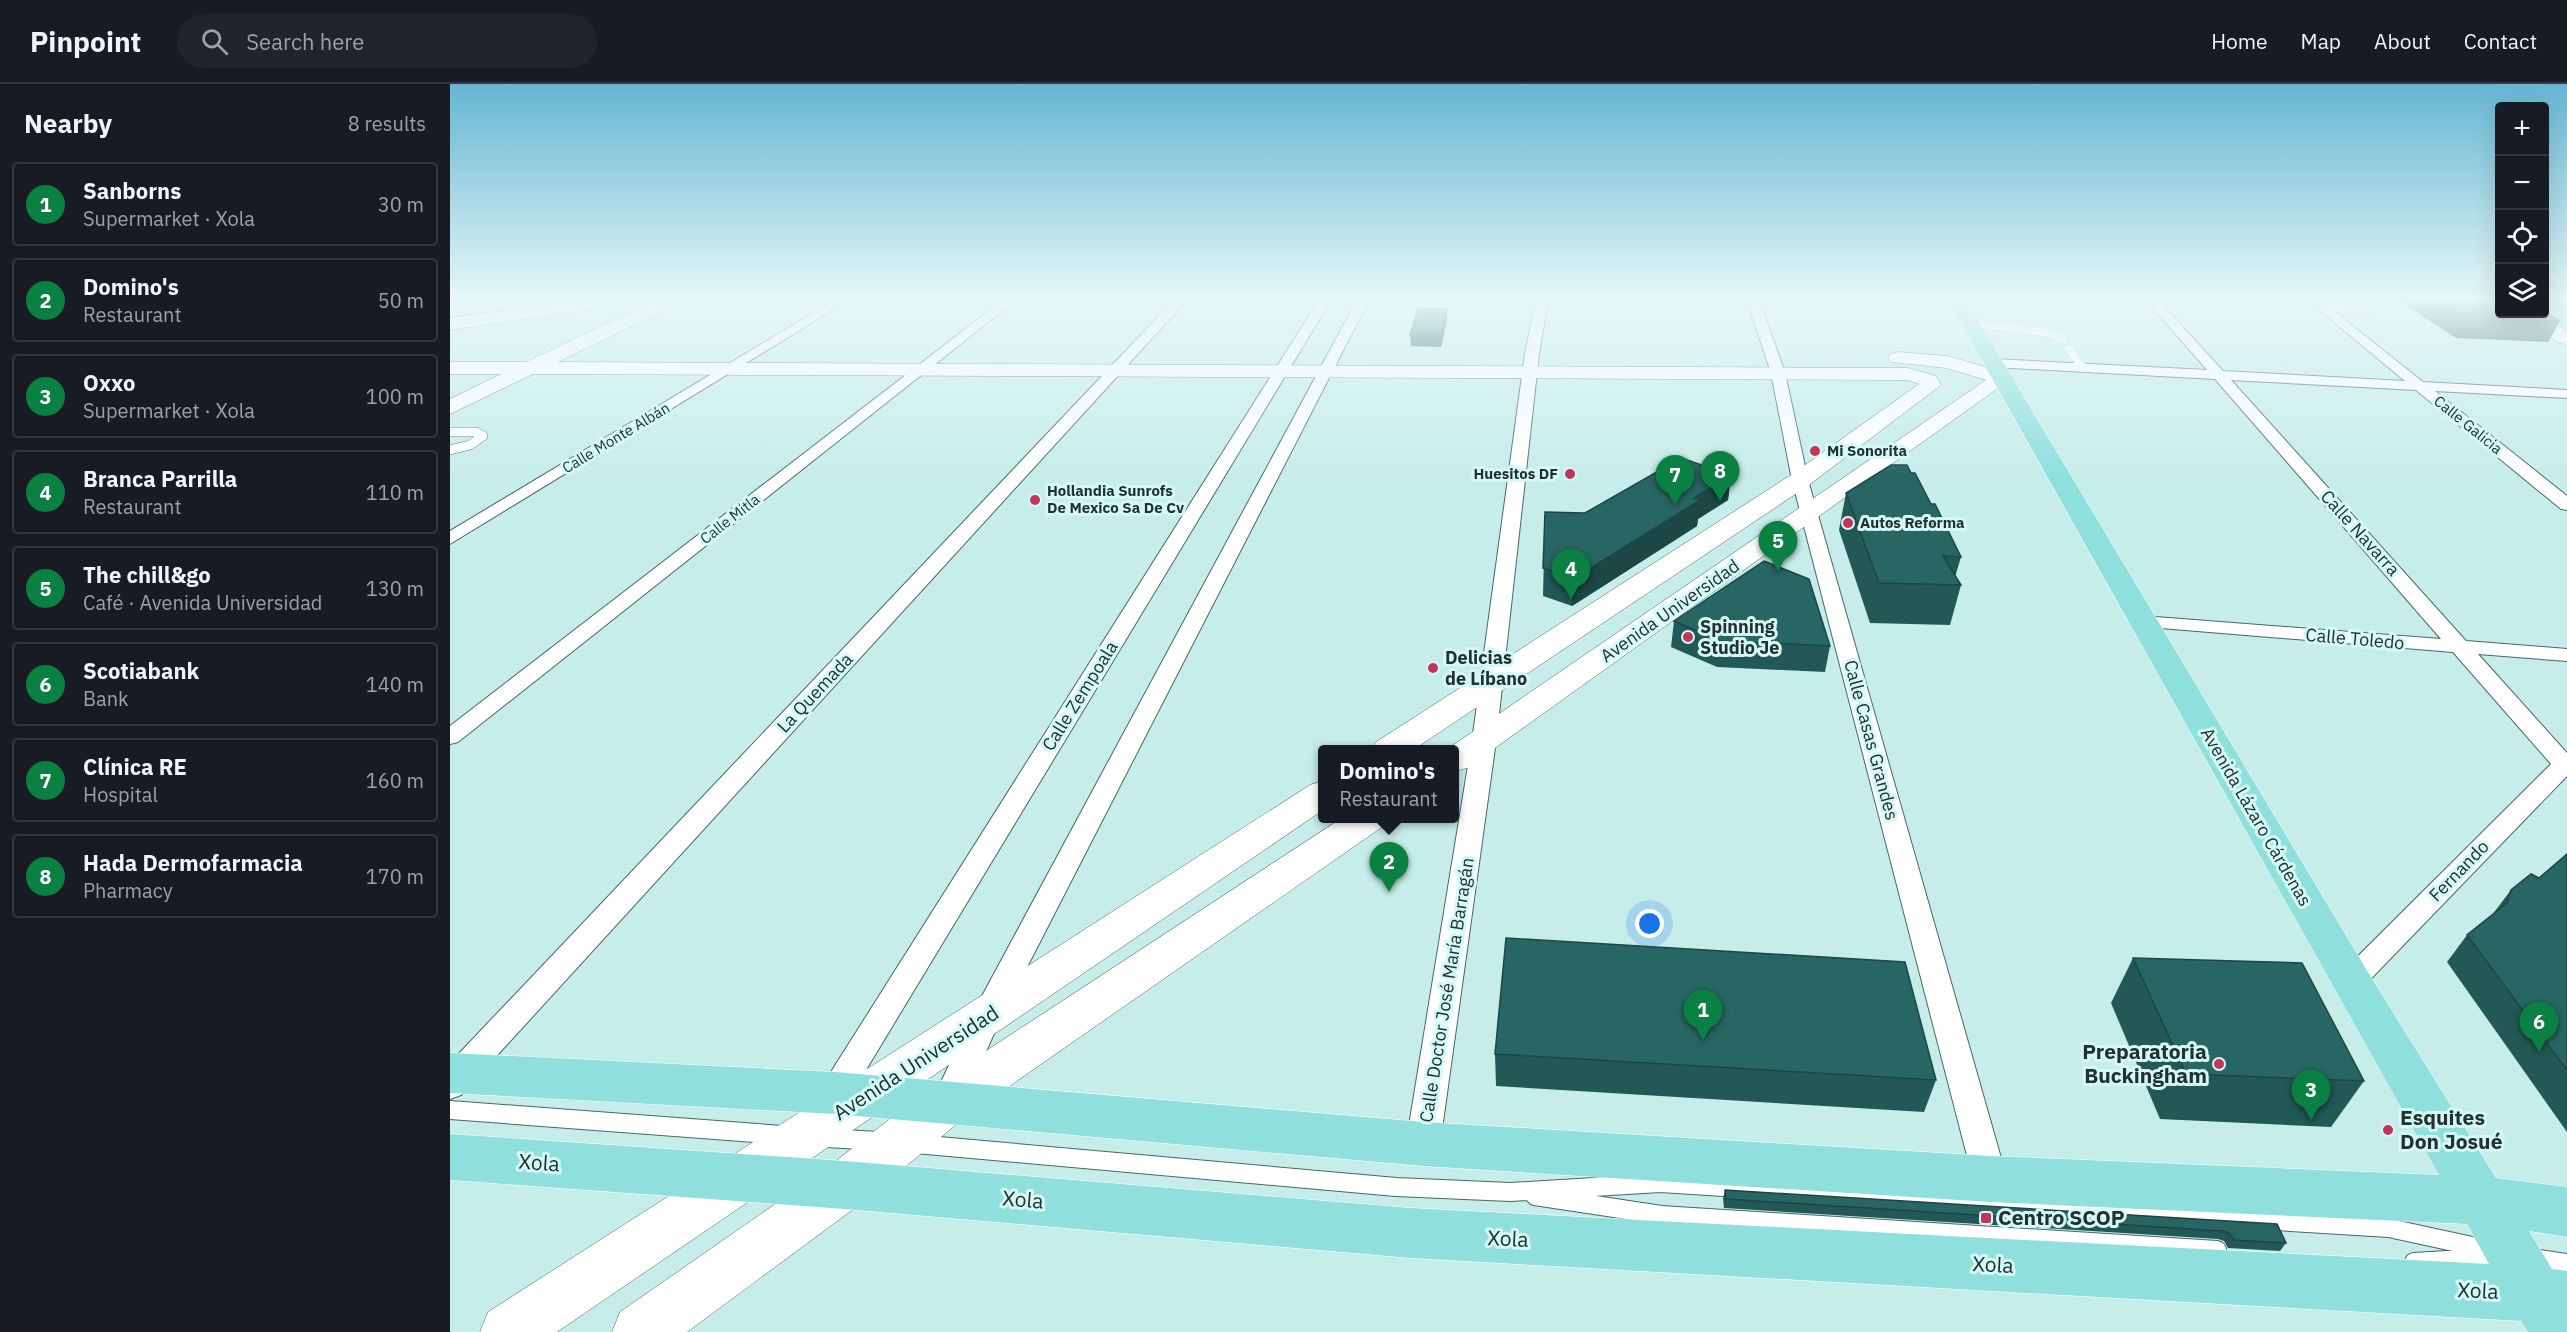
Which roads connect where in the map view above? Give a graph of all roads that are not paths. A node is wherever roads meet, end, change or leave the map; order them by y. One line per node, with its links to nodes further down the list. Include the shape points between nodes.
1 (498, 358): 16 (main road)
2 (529, 358): 16 (main road)
3 (536, 358): 16 (main road)
4 (747, 358): 25 (street, Calle Monte Albán)
5 (935, 358): 26 (street, Calle Mitla)
6 (1048, 358): 17 (main road)
7 (1127, 358): 17 (street, La Quemada)
8 (1288, 358): 18 (street, Calle Zempoala)
9 (1333, 358): 19 (street)
10 (1532, 358): 20 (street, Calle Doctor José María Barragán)
11 (1772, 358): 21 (street, Calle Casas Grandes)
12 (1990, 358): 27 (main road, Avenida Lázaro Cárdenas)
13 (2076, 358): 23 (lane)
14 (2205, 358): 28 (street, Calle Navarra)
15 (2385, 358): 29 (street, Calle Galicia)
16 (524, 361): 24 (main road); 25 (main road); 32 (main road)
17 (1124, 362): 18 (main road); 26 (main road); 52 (street, La Quemada)
18 (1286, 362): 19 (main road); 53 (street, Calle Zempoala)
19 (1331, 362): 20 (main road); 51 (street)
20 (1531, 362): 21 (main road); 42 (street, Calle Doctor José María Barragán)
21 (1774, 365): 27 (main road, via 1930,359); 35 (street, Calle Casas Grandes); 35 (main road, Avenida Universidad, via 1908,374 1929,380 1930,385)
22 (450, 368): 24 (main road)
23 (2083, 368): 27 (street); 28 (street)
24 (488, 369): 30 (main road)
25 (730, 369): 26 (main road); 38 (street, Calle Monte Albán)
26 (921, 369): 43 (street, Calle Mitla)
27 (1997, 371): 37 (main road, Avenida Universidad); 39 (main road, Avenida Lázaro Cárdenas)
28 (2221, 376): 29 (street); 40 (street, Calle Navarra)
29 (2420, 386): 31 (street); 36 (street, Calle Galicia)
30 (450, 387)
31 (2567, 394)
32 (450, 407)
33 (450, 432): 34 (lane, via 476,432 483,436 470,445)
34 (450, 450)
35 (1800, 480): 37 (street, Calle Casas Grandes); 42 (main road, Avenida Universidad)
36 (2567, 505)
37 (1809, 513): 44 (main road, Avenida Universidad); 60 (street, Calle Casas Grandes)
38 (450, 539)
39 (2143, 622): 40 (street, Calle Toledo); 50 (main road, Avenida Lázaro Cárdenas)
40 (2462, 647): 41 (street, Calle Toledo); 47 (street, Calle Navarra)
41 (2567, 655)
42 (1492, 680): 44 (street, Calle Doctor José María Barragán); 45 (main road, Avenida Universidad)
43 (450, 737)
44 (1484, 741): 46 (main road, Avenida Universidad); 57 (street, Calle Doctor José María Barragán)
45 (1395, 745)
46 (1459, 757)
47 (2566, 764): 50 (street, Fernando)
48 (1318, 796): 51 (main road, Avenida Universidad)
49 (1363, 823): 54 (main road)
50 (2351, 981): 63 (main road, Avenida Lázaro Cárdenas)
51 (986, 1018): 53 (main road, Avenida Universidad); 54 (street)
52 (453, 1086): 53 (main road); 55 (lane)
53 (850, 1094): 54 (main road); 55 (main road, Avenida Universidad)
54 (948, 1102): 56 (main road); 57 (main road)
55 (803, 1136): 56 (lane); 59 (main road, Avenida Universidad)
56 (898, 1142): 61 (main road); 62 (lane, via 1396,1187)
57 (1423, 1144): 60 (main road)
58 (450, 1157): 59 (main road, Xola)
59 (740, 1177): 61 (main road, Xola); 68 (main road, Avenida Universidad)
60 (1990, 1179): 63 (main road)
61 (845, 1185): 67 (main road, Xola, via 1410,1233); 69 (main road)
62 (1510, 1192): 65 (lane, via 1661,1215); 67 (lane, via 1660,1184 2390,1228)
63 (2483, 1201): 64 (main road); 67 (main road, Avenida Lázaro Cárdenas)
64 (2567, 1212)
65 (2231, 1251)
66 (2397, 1261): 67 (lane)
67 (2549, 1289)
68 (508, 1332)
69 (640, 1332)

